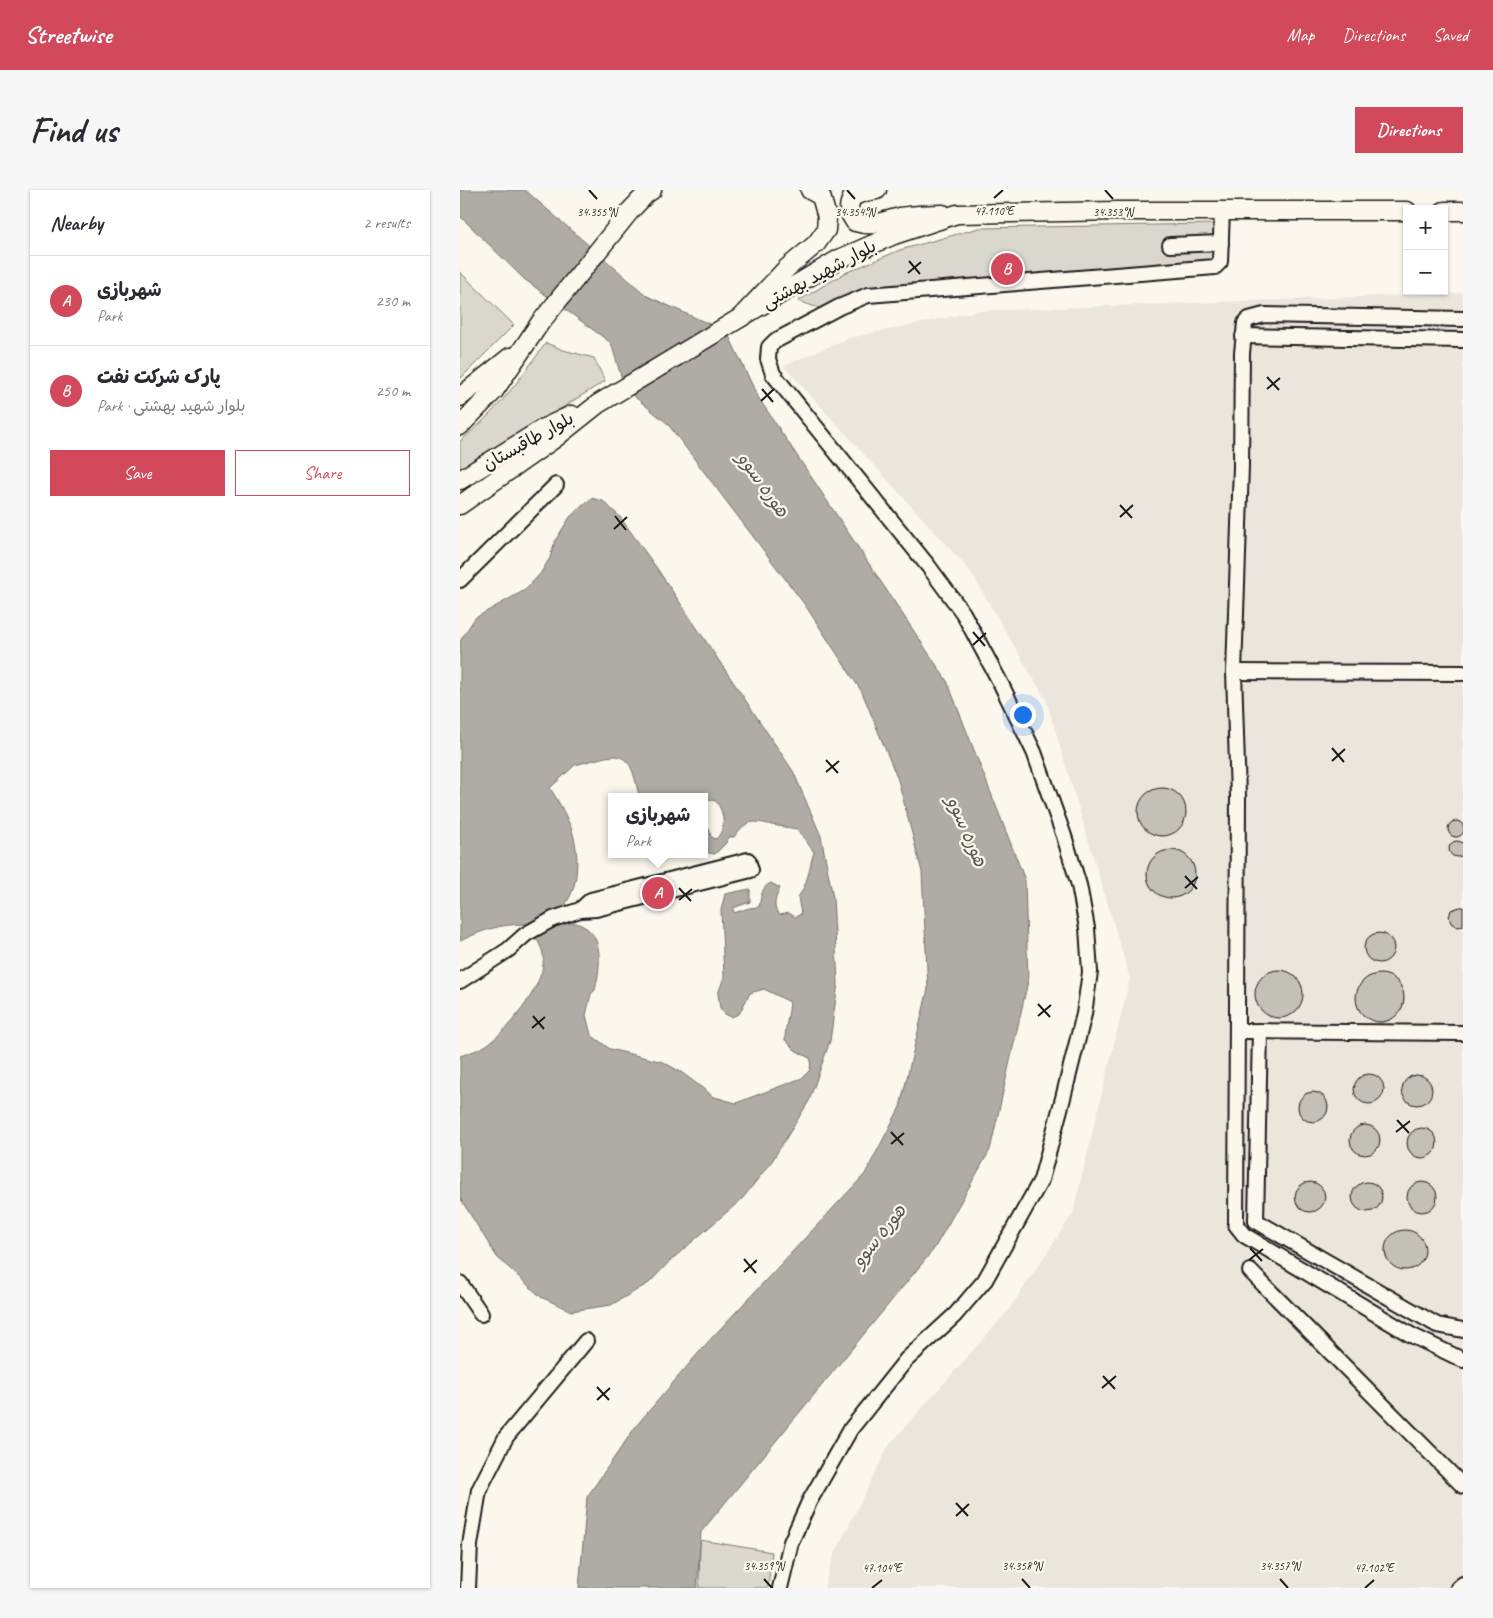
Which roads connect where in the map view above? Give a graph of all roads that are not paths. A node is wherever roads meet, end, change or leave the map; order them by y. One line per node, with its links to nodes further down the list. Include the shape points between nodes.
1 (652, 190): 15 (main road, via 630,210)
2 (810, 190): 11 (main road, via 821,196 827,217 826,230 816,244 787,268)
3 (877, 190): 8 (main road, via 853,196 848,213 854,222 868,226 926,214)
4 (1222, 211): 5 (main road, بلوار شهید بهشتی); 8 (main road, بلوار شهید بهشتی); 9 (street)
5 (1403, 211)
6 (1448, 211): 7 (main road)
7 (1463, 211)
8 (957, 214): 11 (main road, بلوار شهید بهشتی, via 894,234 839,259)
9 (1221, 243): 10 (street); 41 (street, via 1220,262 1215,267 868,295 775,341 769,347 768,359 774,374 929,567 962,613 1001,684 1034,752 1064,836 1087,928 1090,972 1084,1014 1041,1180 985,1280 955,1315 906,1360 850,1430 791,1542)
10 (1170, 245)
11 (740, 318): 17 (main road, بلوار شهید بهشتی)
12 (1463, 319): 13 (street, via 1264,315 1249,319)
13 (1243, 336): 14 (street); 23 (street)
14 (1463, 340)
15 (522, 348): 16 (main road); 18 (main road, via 494,391)
16 (460, 396)
17 (598, 404): 19 (main road, بلوار طاقبستان, via 544,428); 21 (main road)
18 (460, 426)
19 (460, 480)
20 (556, 485): 22 (street)
21 (460, 505)
22 (460, 580)
23 (1234, 672): 24 (street); 27 (street, via 1238,796)
24 (1463, 673)
25 (580, 910): 25 (street, via 596,909 751,870 748,860 591,900); 26 (street, via 553,919 526,934 508,950)
26 (460, 981)
27 (1238, 1031): 28 (street); 31 (street, via 1236,1225)
28 (1260, 1031): 29 (street); 30 (street)
29 (1463, 1033)
30 (1256, 1221): 31 (street); 35 (street, via 1437,1325)
31 (1241, 1231): 37 (street, via 1244,1236 1411,1335)
32 (1250, 1271): 38 (street)
33 (460, 1283): 34 (street)
34 (481, 1314)
35 (1463, 1330)
36 (586, 1340): 40 (street, via 506,1437 479,1490 470,1545)
37 (1463, 1360)
38 (1463, 1486)
39 (1463, 1584): 42 (street)
40 (468, 1588)
41 (780, 1588)
42 (1458, 1588)

